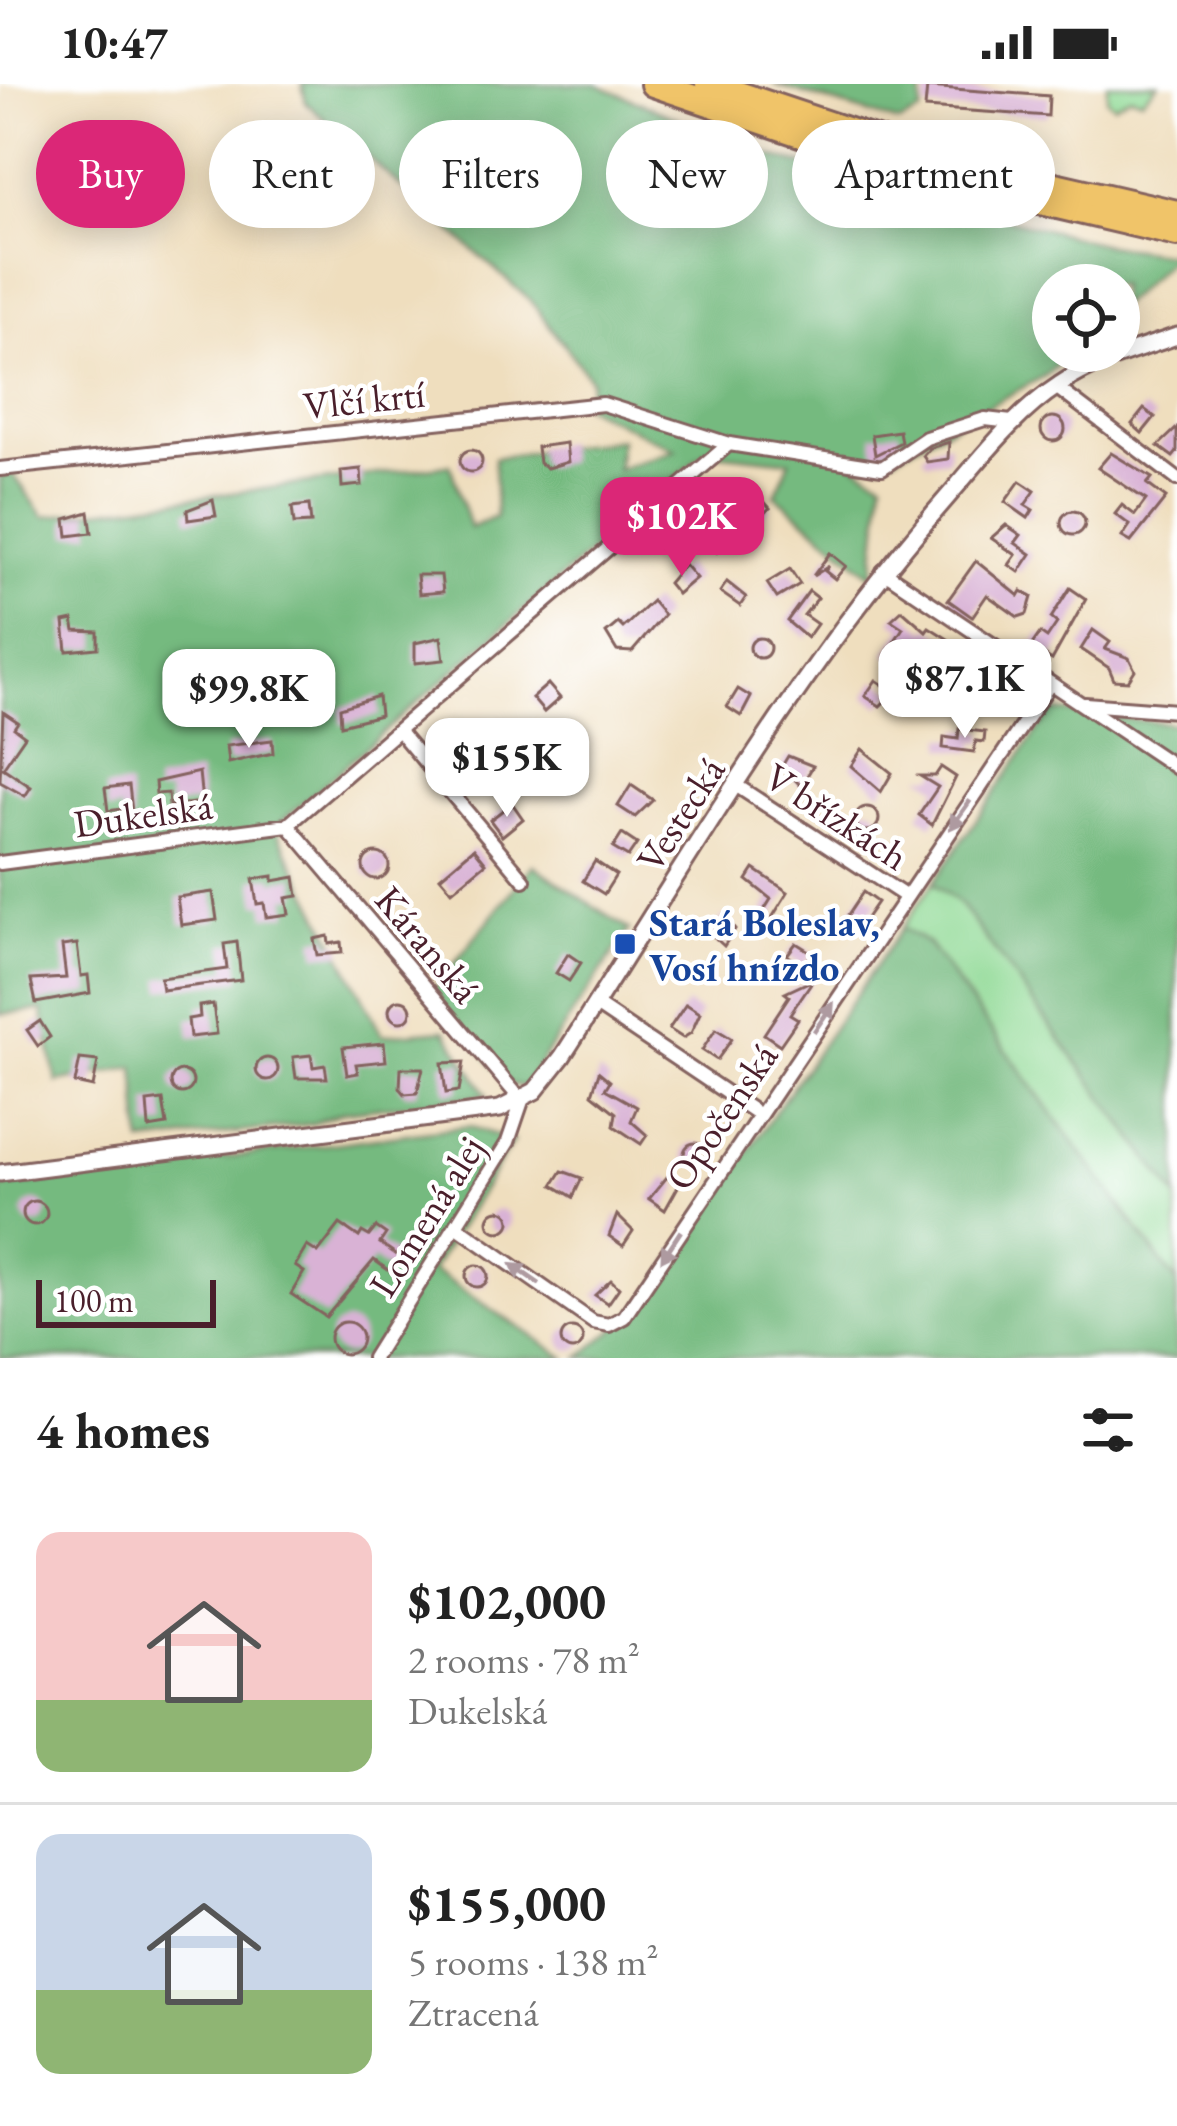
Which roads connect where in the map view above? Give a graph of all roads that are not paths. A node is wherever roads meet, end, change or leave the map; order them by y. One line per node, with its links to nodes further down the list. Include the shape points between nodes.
1 (653, 84): 3 (highway, via 837,150)
2 (708, 84): 3 (highway)
3 (1107, 209): 5 (highway)
4 (1177, 214): 5 (highway)
5 (1141, 216): 6 (highway)
6 (1177, 234)
7 (1177, 336): 8 (street, Vestecká)
8 (1056, 387): 9 (street, Vestecká); 12 (street)
9 (1012, 422): 10 (street, Vlčí krtí, via 985,419 926,438 882,468); 13 (street, Vestecká)
10 (729, 444): 11 (street, Vlčí krtí, via 603,404); 19 (street)
11 (0, 469)
12 (1177, 479)
13 (883, 571): 14 (street); 21 (street, Vestecká)
14 (1050, 684): 15 (street); 25 (street, Opočenská, one-way to 25)
15 (1084, 704): 16 (street); 18 (street)
16 (1124, 707): 17 (street); 18 (street)
17 (1177, 711)
18 (1113, 725): 20 (street)
19 (399, 730): 22 (street); 24 (street)
20 (1177, 768)
21 (737, 785): 25 (street, V břízkách); 26 (street, Vestecká)
22 (288, 825): 23 (street, Dukelská); 27 (street, Káranská)
23 (0, 863)
24 (524, 880)
25 (905, 896): 28 (street, Opočenská, one-way to 25)
26 (596, 1005): 27 (street, Vestecká, via 546,1080); 28 (street)
27 (522, 1101): 29 (street); 30 (street, Lomená alej, via 508,1142)
28 (758, 1114): 30 (street, Opočenská, one-way to 30, via 624,1317 609,1325 593,1322)
29 (0, 1173)
30 (455, 1226): 31 (street, Lomená alej)
31 (373, 1358)

